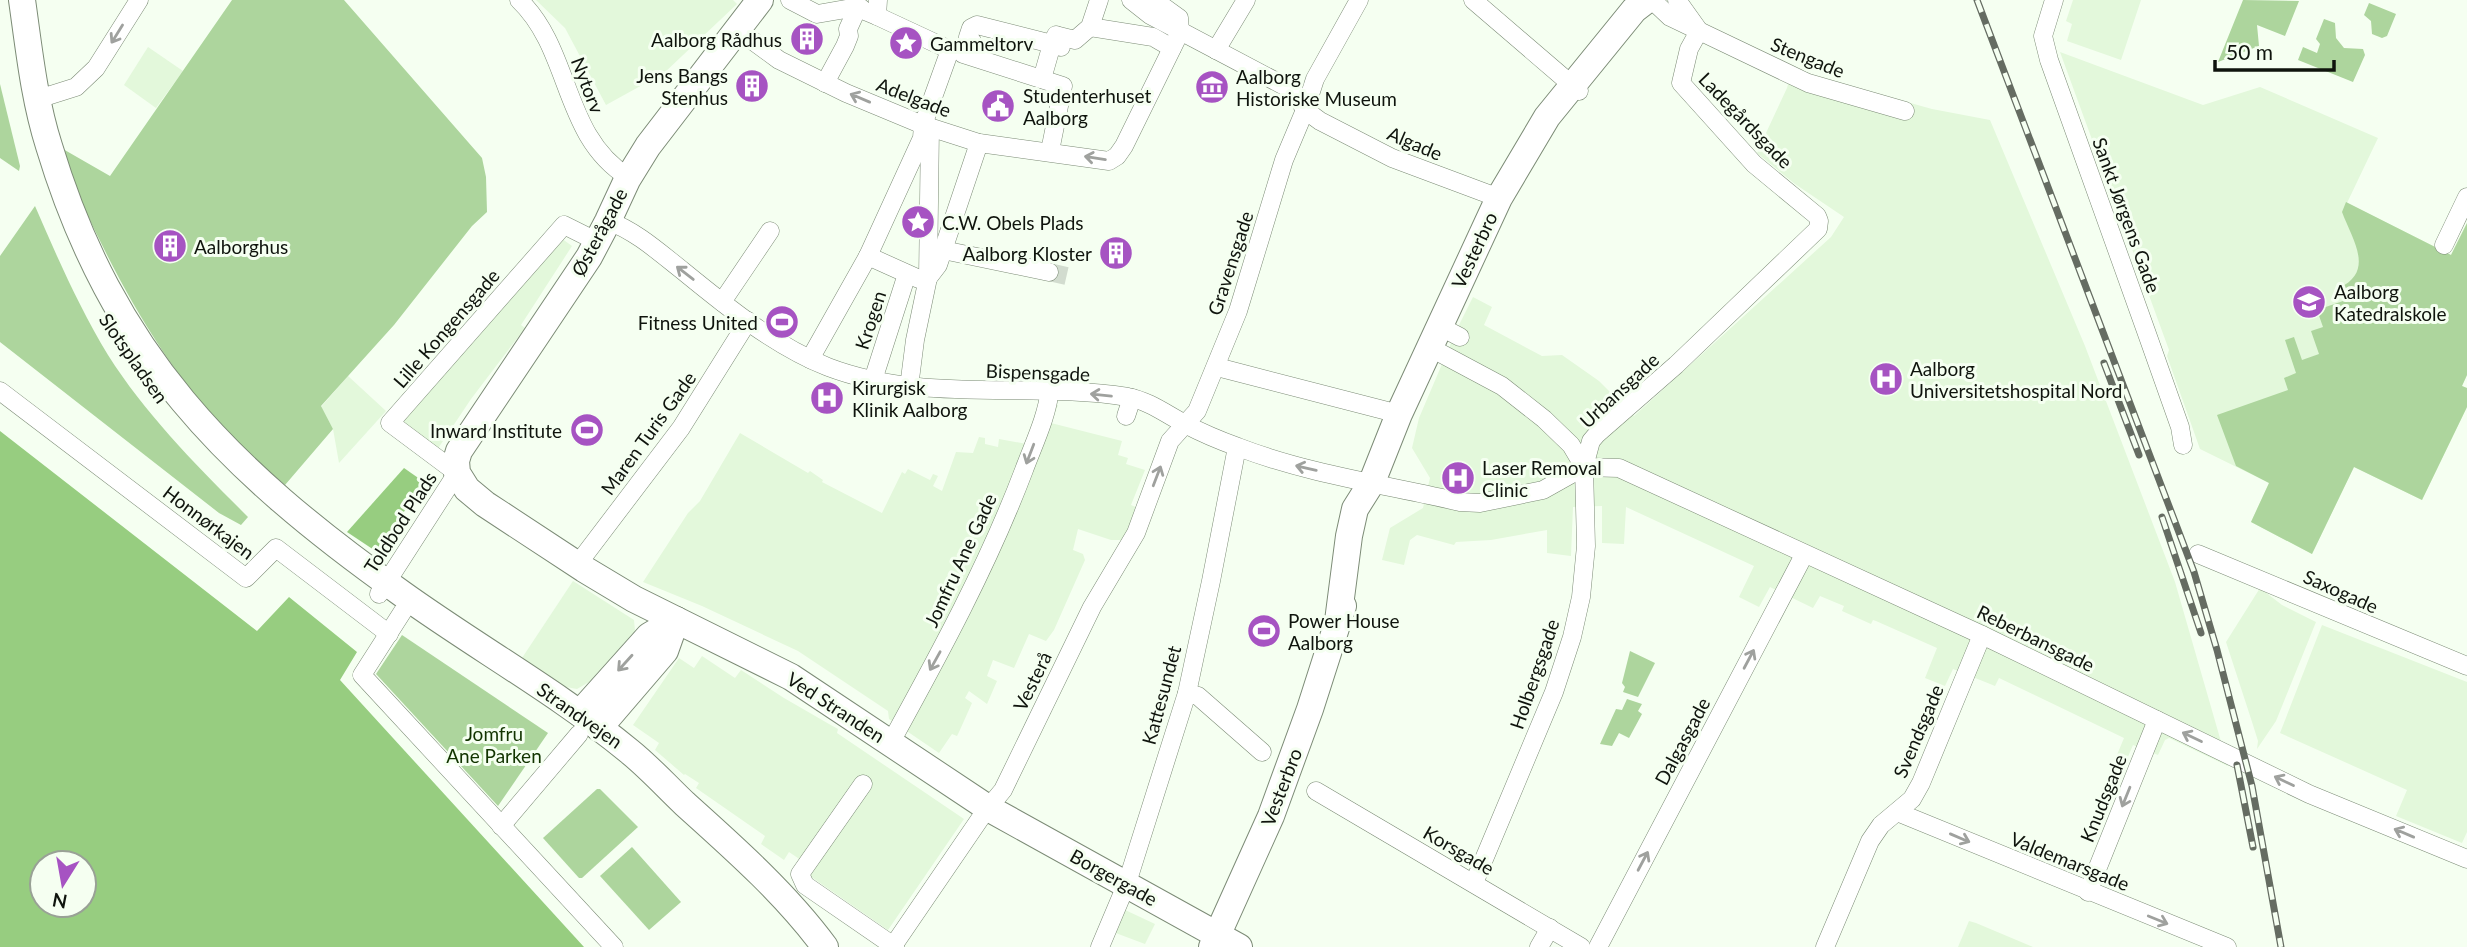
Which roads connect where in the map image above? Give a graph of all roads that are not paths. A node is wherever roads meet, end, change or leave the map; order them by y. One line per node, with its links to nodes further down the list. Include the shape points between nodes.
1 (6, 0): 31 (main road, via 21,102)
2 (22, 0): 26 (main road)
3 (139, 0): 26 (street, one-way to 26, via 96,68 76,87)
4 (519, 0): 33 (street, Nytorv, via 544,32 584,131)
5 (760, 0): 18 (main road, Østerågade)
6 (790, 0): 16 (street, via 817,14)
7 (1131, 0): 21 (street, Algade)
8 (1154, 0): 21 (street, Algade, via 1179,18)
9 (1246, 0): 22 (street)
10 (1359, 0): 27 (street, Gravensgade, via 1315,79)
11 (1473, 0): 25 (street)
12 (1649, 0): 19 (street, Stengade); 25 (main road, Vesterbro, via 1641,16)
13 (1677, 0): 19 (street, Stengade)
14 (2054, 0): 58 (street, Sankt Jørgens Gade, via 2043,36 2049,60)
15 (1095, 1): 17 (street)
16 (868, 8): 24 (street, via 848,29 845,46); 29 (street, via 953,51)
17 (1090, 27): 20 (street, via 1074,40); 21 (street, Algade)
18 (738, 30): 24 (street, Adelgade, via 779,60); 33 (main road, Østerågade)
19 (1699, 31): 28 (street, Stengade, via 1808,83); 36 (street, Ladegårdsgade, via 1689,49 1681,83 1755,164 1817,216)
20 (1059, 39): 23 (street); 23 (street, via 977,25 971,28 971,47 964,48 962,54)
21 (1176, 40): 22 (street, Algade); 32 (street, Adelgade, one-way to 32, via 1117,156 1109,161)
22 (1216, 50): 27 (street, Algade, via 1294,91)
23 (1042, 79): 32 (street, via 1063,86)
24 (825, 83): 29 (street, Adelgade, one-way to 24)
25 (1575, 89): 35 (main road, Vesterbro, via 1562,116 1519,165)
26 (38, 99): 31 (main road)
27 (1305, 110): 35 (street, Algade, via 1392,158); 51 (street, Gravensgade, via 1284,160)
28 (1905, 111)
29 (927, 126): 30 (street, Adelgade); 41 (street); 44 (street)
30 (979, 143): 32 (street, Adelgade); 40 (street)
31 (41, 146): 63 (main road, Slotspladsen, via 90,258 145,353 204,426)
32 (1049, 151)
33 (628, 177): 37 (main road, Østerågade)
34 (2467, 197): 39 (street)
35 (1499, 198): 49 (main road, Vesterbro)
36 (1820, 225): 60 (street, Urbansgade, via 1676,365 1597,434)
37 (603, 231): 45 (street, Bispensgade, one-way to 37, via 645,241); 61 (main road, Østerågade, via 458,451); 61 (street, Lille Kongensgade, via 564,225 390,423)
38 (770, 231): 45 (street)
39 (2444, 245)
40 (943, 250): 42 (street); 44 (street)
41 (868, 256): 43 (street); 50 (street)
42 (1049, 271)
43 (907, 274): 44 (street); 47 (street, Krogen)
44 (928, 278): 48 (street)
45 (722, 302): 46 (street, Bispensgade)
46 (748, 321): 50 (street, Bispensgade); 66 (street, Maren Turis Gade, via 681,428)
47 (888, 333): 48 (street); 52 (street, Krogen)
48 (916, 337): 53 (street)
49 (1443, 337): 56 (main road, Vesterbro); 60 (street, via 1544,419 1571,445)
50 (810, 359): 52 (street, Bispensgade)
51 (1217, 367): 56 (street); 57 (street, Gravensgade)
52 (873, 380): 53 (street, Bispensgade)
53 (909, 387): 54 (street, Bispensgade)
54 (1050, 389): 57 (street, Bispensgade, one-way to 54, via 1149,404 1129,407); 76 (street, Jomfru Ane Gade, one-way to 76, via 1048,407 982,568)
55 (0, 391): 70 (street, Honnørkajen, via 246,578 276,548)
56 (1399, 414): 62 (main road, Vesterbro)
57 (1187, 425): 59 (street, Bispensgade); 80 (street, Vesterå, one-way to 57, via 1003,790 1087,617 1136,533 1170,441)
58 (2183, 445)
59 (1237, 447): 62 (street, Bispensgade, one-way to 59, via 1280,462); 73 (street, Kattesundet)
60 (1584, 467): 62 (street, via 1543,490 1480,503); 65 (street, Reberbansgade, via 1619,468); 85 (street, Holbergsgade, via 1587,547 1572,637 1554,692)
61 (457, 473): 66 (main road, Ved Stranden, via 485,504); 67 (street, Toldbod Plads)
62 (1372, 482): 88 (main road, Vesterbro, via 1367,537)
63 (299, 524): 67 (main road, Strandvejen)
64 (2198, 554): 72 (street, Saxogade)
65 (1804, 555): 71 (street, Reberbansgade); 96 (street, Dalgasgade, one-way to 65)
66 (577, 565): 69 (main road, Ved Stranden)
67 (383, 588): 68 (main road, Strandvejen); 75 (main road, Strandvejen)
68 (403, 611): 70 (street); 75 (main road, Strandvejen)
69 (676, 620): 75 (main road, via 649,636); 76 (main road, Ved Stranden, via 791,677)
70 (389, 634): 82 (street, via 362,675)
71 (1982, 635): 74 (street, Reberbansgade); 81 (street, Svendsgade, via 1921,783)
72 (2467, 666)
73 (1186, 693): 77 (street, via 1198,696); 84 (street, Kattesundet)
74 (2157, 720): 83 (street, Reberbansgade, one-way to 74, via 2309,794); 86 (street, Knudsgade, one-way to 86)
75 (586, 725): 82 (street); 91 (main road, Strandvejen, via 751,888); 92 (main road, Strandvejen, via 637,757 723,836)
76 (891, 742): 80 (main road, Ved Stranden)
77 (1262, 752)
78 (863, 785): 89 (street, via 800,878)
79 (1316, 790): 85 (street, Korsgade)
80 (988, 808): 84 (main road, Borgergade); 89 (street, Vesterå)
81 (1897, 812): 86 (street, Valdemarsgade, one-way to 86); 97 (street, Svendsgade, via 1870,841)
82 (500, 826): 90 (street)
83 (2467, 859)
84 (1126, 883): 88 (main road, Borgergade); 93 (street, Kattesundet)
85 (1474, 883): 87 (street, Korsgade)
86 (2088, 892): 98 (street, Valdemarsgade, one-way to 98)
87 (1550, 928): 94 (street); 95 (street, Korsgade)
88 (1223, 943)
89 (894, 946)
90 (614, 947)
91 (804, 947)
92 (825, 947)
93 (1100, 947)
94 (1539, 947)
95 (1581, 947)
96 (1598, 947)
97 (1825, 947)
98 (2227, 947)

